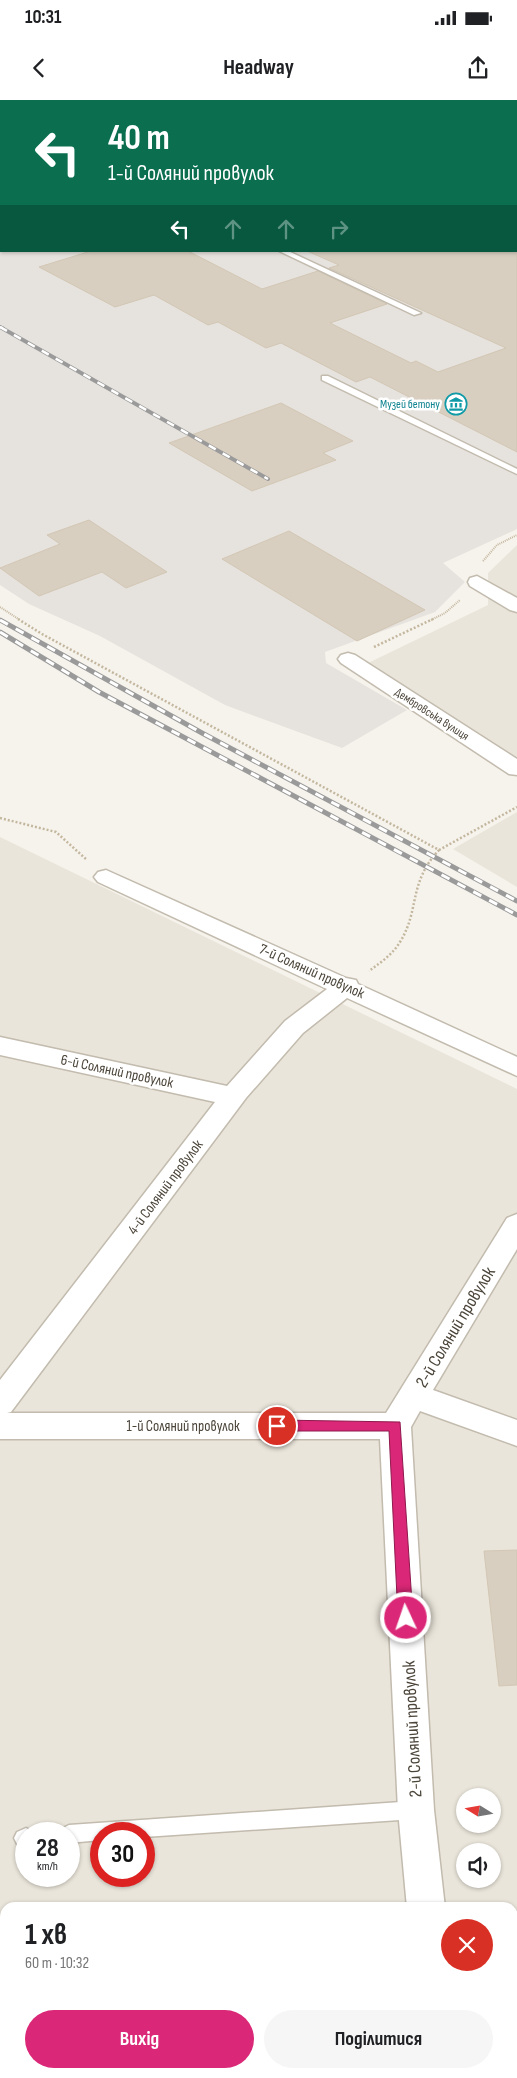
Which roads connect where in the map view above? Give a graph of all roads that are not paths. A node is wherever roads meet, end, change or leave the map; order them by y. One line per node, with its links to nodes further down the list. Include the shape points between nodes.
1 (284, 252): 2 (lane)
2 (417, 313)
3 (324, 378): 4 (lane)
4 (517, 472)
5 (477, 582): 6 (street)
6 (517, 606)
7 (348, 659): 8 (street, Дембровська вулиця)
8 (517, 768)
9 (106, 877): 10 (street, 7-й Соляний провулок)
10 (347, 986): 12 (street, 7-й Соляний провулок); 13 (street, 4-й Соляний провулок, via 294,1027)
11 (0, 1046): 13 (street, 6-й Соляний провулок)
12 (517, 1067)
13 (233, 1097): 16 (street, 4-й Соляний провулок)
14 (517, 1226): 15 (street, 2-й Соляний провулок)
15 (413, 1396): 18 (street, 2-й Соляний провулок); 19 (street)
16 (0, 1403)
17 (0, 1426): 18 (street, 1-й Соляний провулок)
18 (395, 1426): 20 (street, 2-й Соляний провулок)
19 (517, 1432)
20 (416, 1810): 21 (lane); 22 (street, 2-й Соляний провулок)
21 (80, 1833)
22 (425, 1902)

